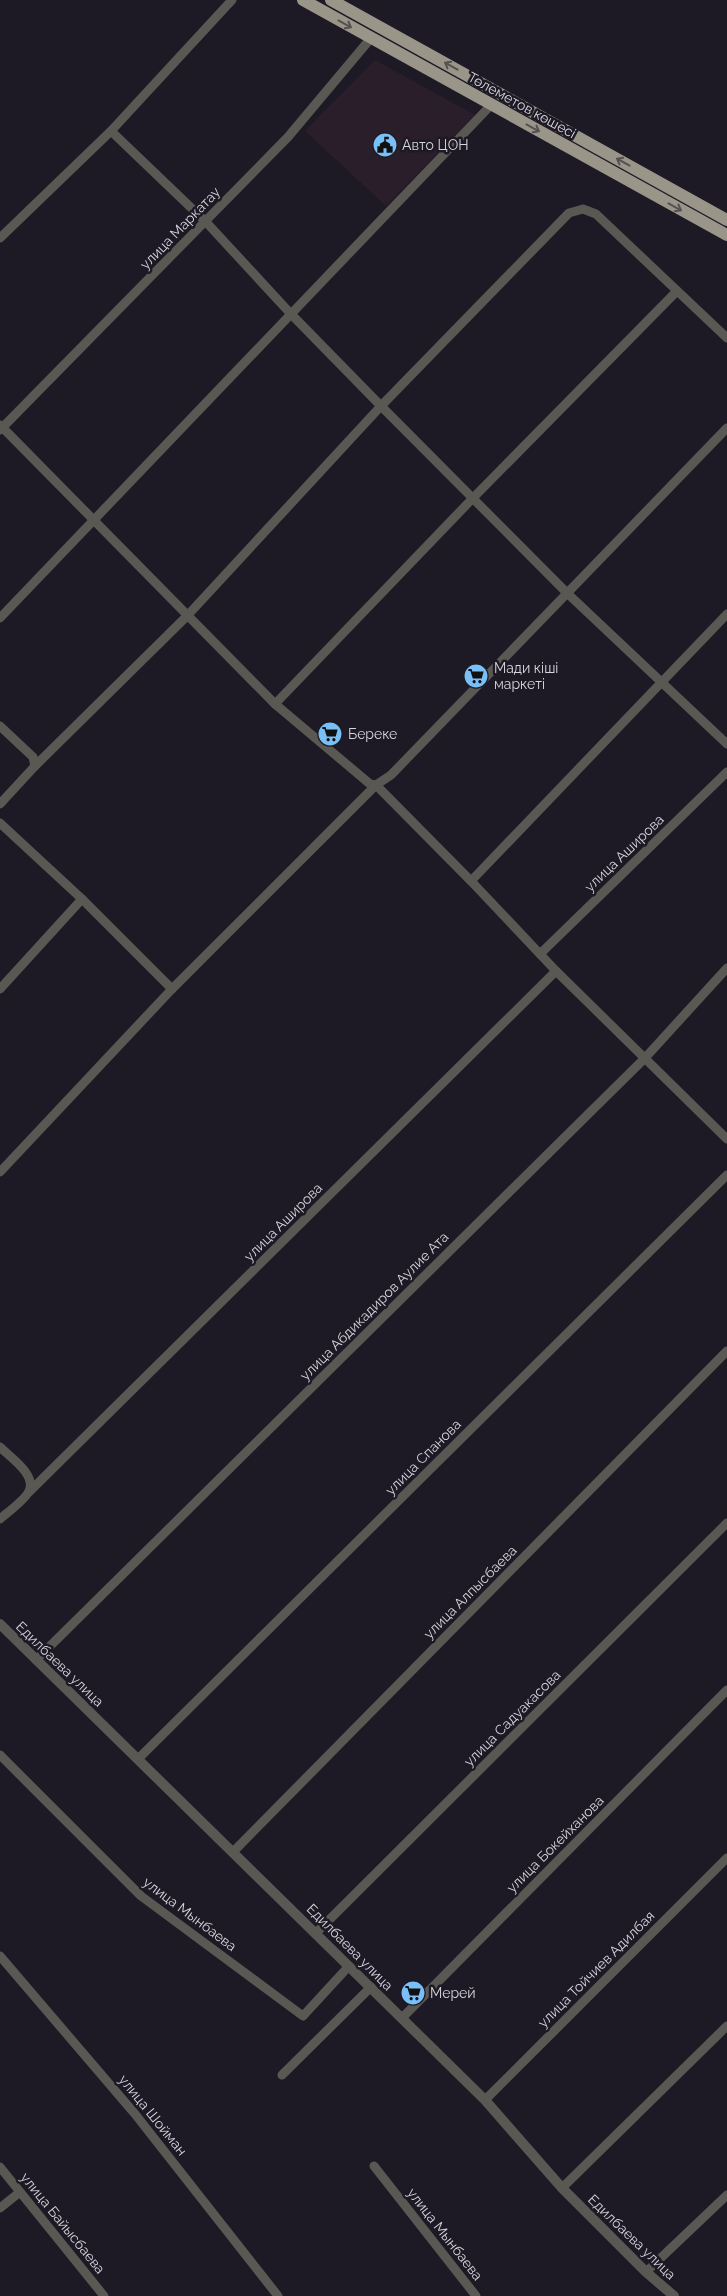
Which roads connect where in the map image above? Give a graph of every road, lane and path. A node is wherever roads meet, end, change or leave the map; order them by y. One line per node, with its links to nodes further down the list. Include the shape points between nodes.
1 (232, 0): 7 (street)
2 (303, 0): 4 (main road, Төлеметов көшесі, one-way to 4)
3 (331, 0): 6 (main road, Төлеметов көшесі, one-way to 3)
4 (371, 38): 5 (main road, Төлеметов көшесі); 9 (street, улица Маркатау, via 288,137)
5 (492, 104): 6 (main road); 10 (main road, Төлеметов көшесі, one-way to 10); 13 (street)
6 (528, 109): 8 (main road, Төлеметов көшесі, one-way to 6)
7 (111, 131): 9 (street); 11 (street)
8 (727, 220)
9 (206, 222): 13 (street); 16 (street, улица Маркатау)
10 (727, 235)
11 (0, 238)
12 (677, 291): 14 (street); 15 (street, via 596,214 583,209 569,213); 18 (street)
13 (290, 313): 15 (street); 19 (street)
14 (727, 338)
15 (381, 406): 18 (street); 22 (street)
16 (1, 428): 19 (street)
17 (727, 428): 20 (street)
18 (472, 498): 20 (street); 25 (street)
19 (94, 520): 22 (street); 23 (street)
20 (567, 593): 24 (street); 30 (street, via 391,775)
21 (727, 614): 24 (street)
22 (187, 616): 25 (street); 28 (street)
23 (0, 618)
24 (663, 682): 27 (street); 33 (street)
25 (275, 704): 30 (street)
26 (0, 726): 28 (street, via 33,757)
27 (727, 744)
28 (35, 766): 31 (street)
29 (727, 772): 35 (street, улица Аширова)
30 (376, 786): 33 (street); 39 (street)
31 (0, 804)
32 (0, 823): 34 (street)
33 (471, 881): 35 (street)
34 (82, 899): 38 (street); 39 (street)
35 (540, 954): 37 (street)
36 (727, 968): 40 (street, улица Абдикадиров Аулие Ата)
37 (556, 971): 40 (street); 46 (street, улица Аширова)
38 (0, 989)
39 (172, 989): 42 (street)
40 (645, 1058): 41 (street); 50 (street, улица Абдикадиров Аулие Ата)
41 (727, 1140)
42 (0, 1172)
43 (727, 1175): 53 (street, улица Спанова)
44 (727, 1351): 54 (street, улица Алпысбаева)
45 (0, 1447): 46 (street, via 27,1473)
46 (29, 1492): 47 (street, улица Аширова)
47 (0, 1519)
48 (727, 1523): 56 (street, улица Садуакасова)
49 (0, 1624): 50 (street, Едилбаева улица)
50 (36, 1660): 53 (street, Едилбаева улица)
51 (727, 1690): 60 (street, улица Бокейханова)
52 (0, 1755): 58 (street, улица Мынбаева, via 140,1896 303,2016)
53 (138, 1759): 54 (street, Едилбаева улица)
54 (233, 1852): 56 (street, Едилбаева улица)
55 (727, 1858): 63 (street, улица Тойчиев Адилбая)
56 (316, 1933): 58 (street, Едилбаева улица)
57 (0, 1956): 72 (street, улица Шойман, via 135,2114)
58 (349, 1966): 59 (street, Едилбаева улица)
59 (371, 1987): 60 (street, Едилбаева улица); 62 (street)
60 (402, 2018): 63 (street, Едилбаева улица)
61 (727, 2026): 66 (street)
62 (282, 2075)
63 (485, 2100): 66 (street, Едилбаева улица)
64 (374, 2166): 73 (street, улица Мынбаева)
65 (0, 2167): 67 (street, улица Байысбаева)
66 (562, 2188): 70 (street, Едилбаева улица)
67 (20, 2192): 69 (street); 71 (street, улица Байысбаева)
68 (727, 2195): 70 (street)
69 (0, 2208)
70 (646, 2272): 74 (street, Едилбаева улица)
71 (104, 2296)
72 (278, 2296)
73 (476, 2296)
74 (674, 2296)

